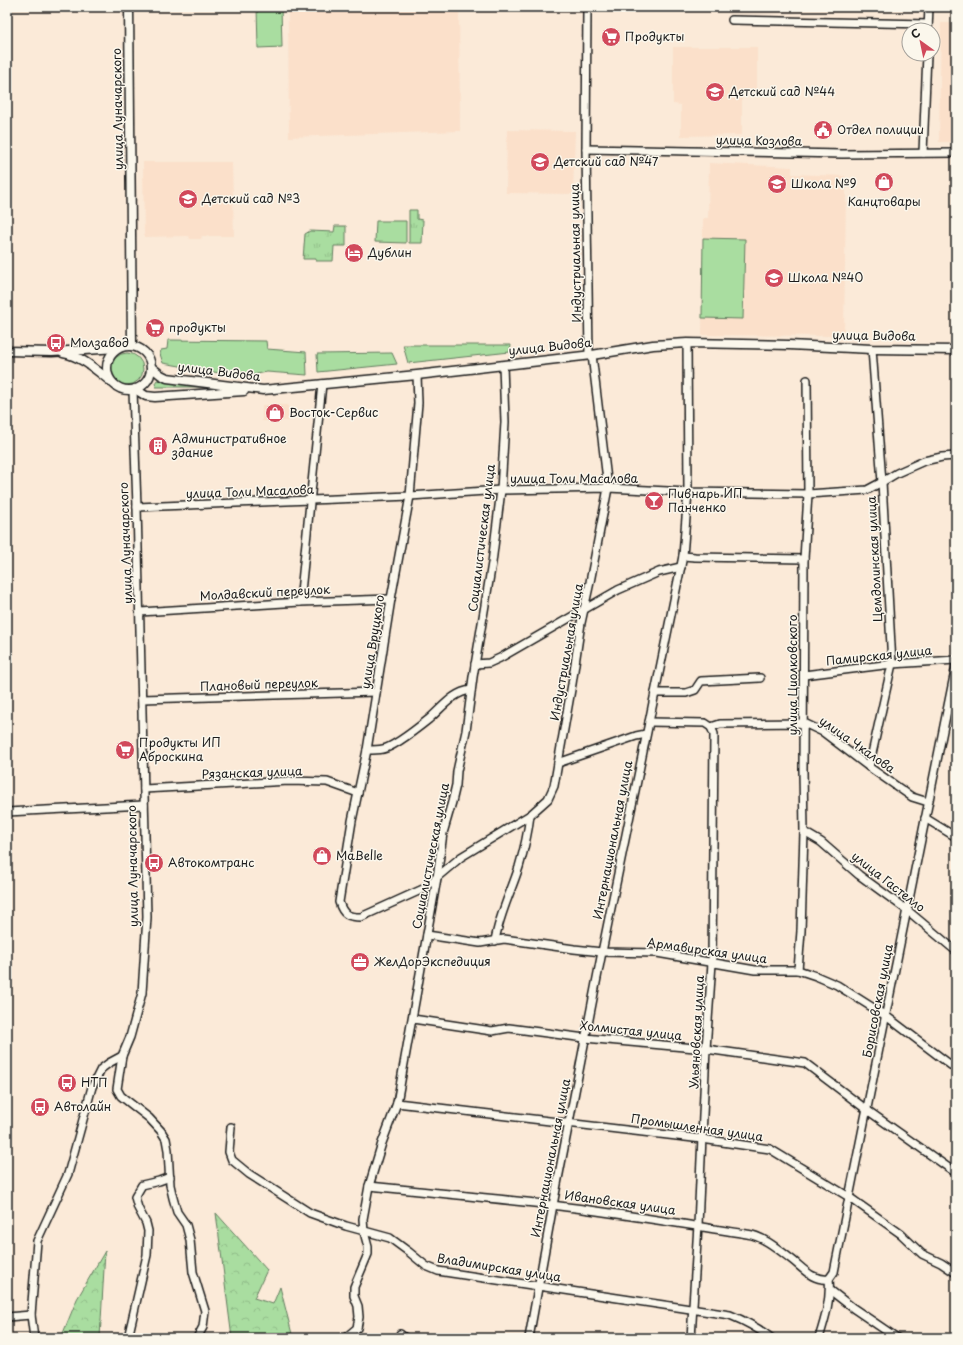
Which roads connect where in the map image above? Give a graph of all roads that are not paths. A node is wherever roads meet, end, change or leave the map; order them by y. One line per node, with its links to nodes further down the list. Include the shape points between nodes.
1 (129, 7): 12 (street, улица Луначарского)
2 (588, 7): 8 (street, Индустриальная улица)
3 (929, 7): 5 (street)
4 (732, 20): 6 (street)
5 (928, 22)
6 (901, 26)
7 (927, 62): 9 (street)
8 (586, 149): 9 (street, улица Козлова); 18 (street, Индустриальная улица)
9 (923, 153): 10 (street, улица Козлова)
10 (956, 153)
11 (687, 344): 14 (street, улица Видова); 18 (street, улица Видова, via 653,345); 31 (street, Интернациональная улица)
12 (132, 346): 13 (street); 20 (street, via 143,350)
13 (118, 348): 17 (street); 23 (street, via 107,363 106,370)
14 (872, 349): 16 (street, улица Видова); 28 (street, Цемдолинская улица)
15 (7, 350): 17 (street)
16 (956, 350)
17 (52, 352): 23 (street, via 83,360)
18 (590, 355): 19 (street, улица Видова); 29 (street, Индустриальная улица)
19 (503, 364): 21 (street, улица Видова); 30 (street, Социалистическая улица, via 505,422)
20 (151, 367): 25 (street, via 147,381); 26 (street, улица Видова, via 160,376 167,378)
21 (417, 375): 24 (street, улица Видова); 33 (street, улица Вруцкого, via 418,403)
22 (807, 380): 32 (street, улица Циолковского)
23 (111, 382): 25 (street, via 121,389)
24 (322, 384): 26 (street, улица Видова); 34 (street)
25 (134, 390): 26 (street, via 155,398); 35 (street, улица Луначарского)
26 (263, 390)
27 (956, 456): 28 (street, улица Толи Масалова, via 924,461)
28 (882, 482): 32 (street, улица Толи Масалова, via 867,490); 45 (street, Цемдолинская улица)
29 (608, 488): 30 (street, улица Толи Масалова); 31 (street, улица Толи Масалова); 41 (street, Индустриальная улица)
30 (502, 490): 33 (street, улица Толи Масалова); 44 (street, Социалистическая улица)
31 (688, 492): 32 (street, улица Толи Масалова); 36 (street, Интернациональная улица)
32 (808, 494): 37 (street, улица Циолковского)
33 (410, 496): 34 (street, улица Толи Масалова); 39 (street, улица Вруцкого)
34 (310, 500): 35 (street, улица Толи Масалова); 40 (street)
35 (137, 507): 42 (street, улица Луначарского)
36 (683, 556): 37 (street); 38 (street, Интернациональная улица)
37 (804, 558): 47 (street, улица Циолковского)
38 (681, 567): 41 (street, via 659,572 618,590); 51 (street, Интернациональная улица)
39 (391, 599): 40 (street, Молдавский переулок); 50 (street, улица Вруцкого)
40 (300, 602): 42 (street, Молдавский переулок)
41 (584, 610): 44 (street, via 500,658 489,663); 58 (street, Индустриальная улица)
42 (140, 612): 52 (street, улица Луначарского)
43 (956, 660): 45 (street, Памирская улица)
44 (475, 664): 49 (street, Социалистическая улица)
45 (892, 664): 47 (street, Памирская улица); 59 (street, Цемдолинская улица)
46 (956, 666): 62 (street, Борисовская улица)
47 (804, 675): 54 (street, улица Циолковского)
48 (760, 678): 51 (street, via 701,681 695,690 686,693)
49 (471, 690): 57 (street, via 457,695 394,745); 69 (street, Социалистическая улица, via 466,731 456,785 443,833)
50 (376, 692): 52 (street, Плановый переулок); 57 (street, улица Вруцкого)
51 (655, 692): 53 (street, Интернациональная улица)
52 (142, 699): 60 (street, улица Луначарского)
53 (649, 722): 55 (street, улица Чкалова, via 705,724); 56 (street, Интернациональная улица)
54 (804, 723): 55 (street, улица Чкалова, via 720,724); 59 (street, улица Чкалова, via 823,732); 67 (street, улица Циолковского)
55 (711, 727): 75 (street, Ульяновская улица, via 714,734)
56 (646, 734): 58 (street); 74 (street, Интернациональная улица)
57 (367, 750): 61 (street, улица Вруцкого)
58 (558, 763): 65 (street, Индустриальная улица, via 554,786 548,799)
59 (868, 766): 62 (street, улица Чкалова, via 912,797)
60 (144, 789): 61 (street, Рязанская улица, via 289,781 327,782); 63 (street, улица Луначарского)
61 (358, 793): 69 (street, улица Вруцкого, via 339,902 341,910 354,917 361,917 423,889)
62 (928, 802): 66 (street, Борисовская улица)
63 (144, 806): 64 (street); 81 (street, улица Луначарского, via 147,917 142,992 130,1038)
64 (7, 812)
65 (530, 815): 69 (street, via 462,856); 72 (street, via 519,867 498,924)
66 (925, 818): 68 (street); 70 (street, Борисовская улица)
67 (804, 832): 70 (street, улица Гастелло, via 821,842 859,875); 76 (street, улица Циолковского)
68 (956, 838)
69 (437, 878): 71 (street, Социалистическая улица)
70 (907, 910): 73 (street, улица Гастелло); 77 (street, Борисовская улица)
71 (427, 935): 72 (street, Армавирская улица, via 480,943); 78 (street, Социалистическая улица)
72 (495, 941): 74 (street, Армавирская улица, via 504,939)
73 (956, 951)
74 (602, 952): 75 (street, Армавирская улица, via 657,953); 79 (street, Интернациональная улица)
75 (712, 963): 76 (street, Армавирская улица, via 756,970); 80 (street, Ульяновская улица)
76 (798, 970): 77 (street, Армавирская улица, via 837,985)
77 (886, 1016): 82 (street, Армавирская улица); 84 (street, Борисовская улица)
78 (413, 1019): 79 (street, Холмистая улица, via 492,1031 509,1028); 83 (street, Социалистическая улица)
79 (585, 1038): 80 (street, Холмистая улица); 85 (street, Интернациональная улица)
80 (706, 1049): 84 (street, Холмистая улица, via 805,1063); 87 (street, Ульяновская улица)
81 (122, 1056): 89 (street, улица Луначарского, via 117,1089 121,1096 149,1118 166,1139); 100 (street, via 101,1069 92,1087 68,1174 37,1241)
82 (956, 1069)
83 (397, 1103): 85 (street, Промышленная улица); 90 (street, Социалистическая улица)
84 (867, 1110): 88 (street, Холмистая улица); 91 (street, Борисовская улица)
85 (570, 1123): 87 (street, Промышленная улица); 92 (street, Интернациональная улица)
86 (231, 1127): 94 (street, Владимирская улица, via 229,1152 232,1160 310,1213)
87 (702, 1139): 91 (street, Промышленная улица, via 770,1149); 93 (street, Ульяновская улица)
88 (956, 1173)
89 (170, 1176): 103 (street, via 142,1185 135,1197 148,1231 147,1255); 104 (street, via 177,1212 186,1225 190,1240 193,1272 206,1311 203,1327)
90 (369, 1186): 92 (street, Ивановская улица); 94 (street, Социалистическая улица, via 363,1219)
91 (849, 1197): 95 (street, Промышленная улица, via 901,1234 922,1254); 96 (street, Борисовская улица, via 834,1272)
92 (553, 1205): 93 (street, Ивановская улица); 97 (street, Интернациональная улица)
93 (698, 1225): 96 (street, Ивановская улица, via 755,1235 792,1260 803,1271 822,1280); 99 (street, Ульяновская улица)
94 (364, 1232): 97 (street, Владимирская улица, via 390,1238 426,1266 438,1271); 105 (street, Социалистическая улица, via 368,1254 354,1287 358,1306 358,1328)
95 (956, 1273)
96 (829, 1279): 98 (street, Борисовская улица)
97 (539, 1286): 99 (street, Владимирская улица); 106 (street, Интернациональная улица)
98 (830, 1290): 109 (street, Борисовская улица); 110 (street)
99 (693, 1309): 107 (street, Ульяновская улица); 108 (street, Владимирская улица, via 730,1315 756,1327)
100 (31, 1315): 101 (street); 102 (street)
101 (7, 1316)
102 (34, 1338)
103 (128, 1338)
104 (197, 1338)
105 (345, 1338)
106 (529, 1338)
107 (691, 1338)
108 (771, 1338)
109 (818, 1338)
110 (897, 1338)

